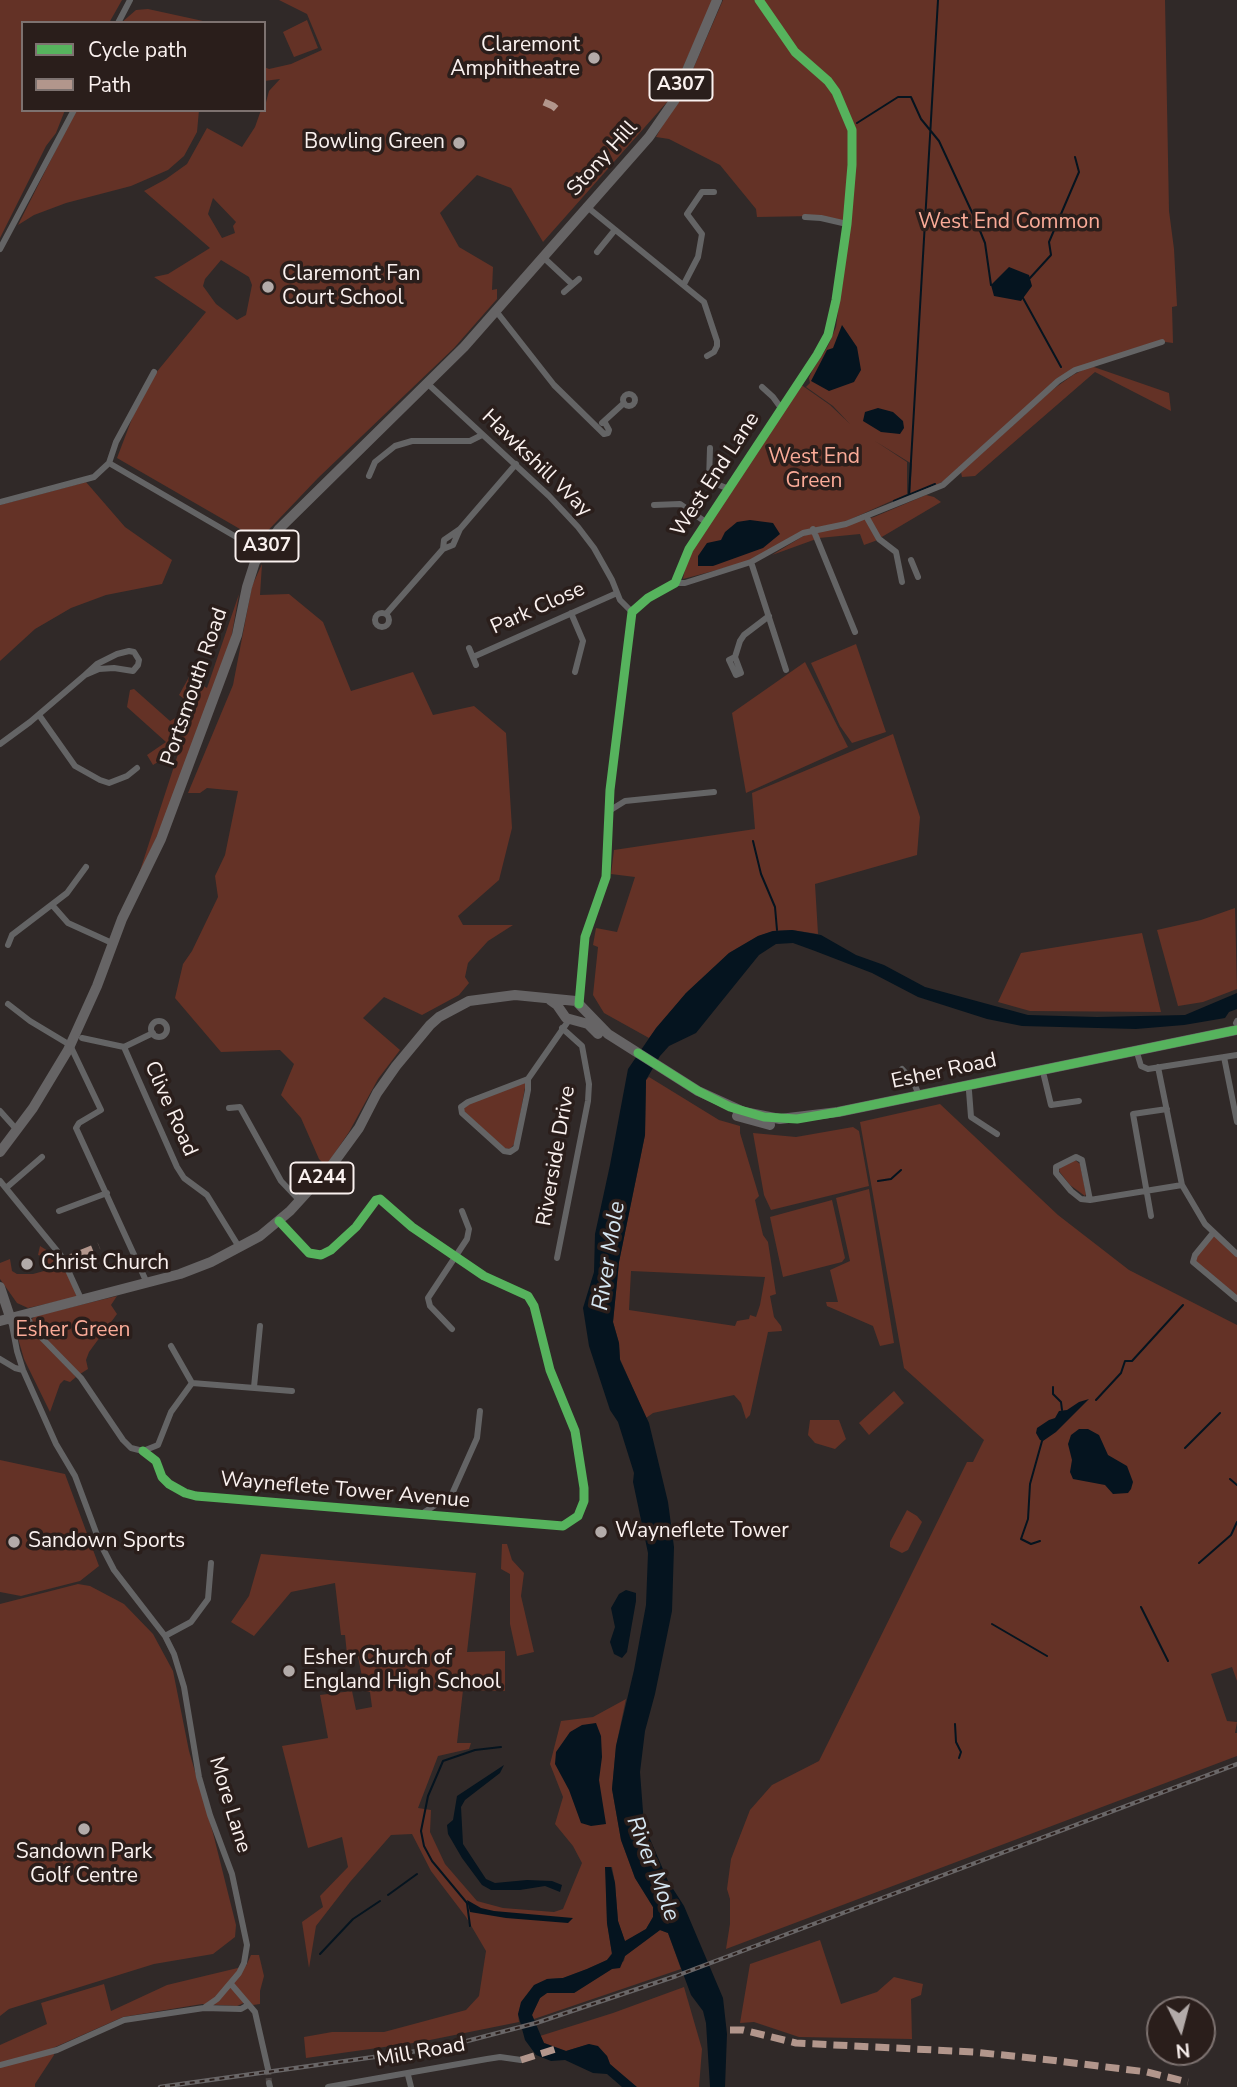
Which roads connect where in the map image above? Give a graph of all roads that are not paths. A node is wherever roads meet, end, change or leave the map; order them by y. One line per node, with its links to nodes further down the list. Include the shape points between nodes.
1 (130, 0): 4 (street)
2 (717, 0): 7 (main road, Stony Hill / A307, via 674,101 649,137)
3 (759, 0): 9 (street, West End Lane, via 795,52 828,81 847,114 852,130)
4 (119, 21)
5 (73, 112): 11 (street)
6 (714, 192): 16 (street, via 702,192 687,216 702,234 698,257)
7 (586, 206): 10 (street); 13 (main road, Stony Hill / A307)
8 (805, 217): 9 (street)
9 (847, 224): 26 (street, West End Lane, via 828,335)
10 (614, 231): 12 (street); 16 (street)
11 (0, 249)
12 (597, 252)
13 (542, 257): 15 (street); 18 (main road, Stony Hill / A307)
14 (579, 279): 15 (street)
15 (572, 284): 17 (street)
16 (684, 284): 21 (street, via 705,302 717,346)
17 (564, 292)
18 (496, 312): 19 (main road, Stony Hill / A307); 28 (street, via 554,385)
19 (486, 323): 23 (main road, Portsmouth Road / A307)
20 (1161, 342): 37 (street, via 1074,370 943,485)
21 (707, 355)
22 (154, 372): 31 (street)
23 (428, 384): 29 (street, Hawkshill Way); 40 (main road, Portsmouth Road / A307, via 279,529)
24 (762, 387): 26 (street)
25 (624, 403): 27 (street)
26 (781, 408): 34 (street, West End Lane)
27 (604, 421): 28 (street); 28 (street, via 608,433)
28 (596, 425)
29 (482, 435): 32 (street, Hawkshill Way); 33 (street, via 470,442 412,441 395,446 375,462)
30 (710, 448): 34 (street, via 709,481)
31 (109, 463): 35 (street, via 94,477); 40 (street)
32 (516, 464): 48 (street, Hawkshill Way, via 578,527); 51 (street, via 460,528 453,545 443,549)
33 (369, 476)
34 (729, 489): 38 (street, West End Lane)
35 (0, 502)
36 (654, 505): 38 (street, via 680,504)
37 (866, 516): 39 (street); 44 (street, via 879,539 896,552)
38 (707, 523): 47 (street, West End Lane, via 687,553)
39 (813, 529): 42 (street); 53 (street)
40 (262, 552): 70 (main road, Portsmouth Road / A307, via 175,805)
41 (911, 561): 43 (street)
42 (751, 562): 47 (street); 52 (street)
43 (915, 569): 44 (street); 45 (street)
44 (901, 573): 46 (street)
45 (918, 577)
46 (902, 582)
47 (675, 583): 49 (street)
48 (617, 593): 49 (street, Hawkshill Way); 50 (street, Park Close)
49 (632, 612): 64 (street)
50 (571, 613): 55 (street, Park Close); 59 (street, via 583,640)
51 (386, 614)
52 (769, 616): 56 (street, via 744,635); 58 (street)
53 (855, 632)
54 (469, 648): 55 (street, Park Close)
55 (473, 657): 57 (street, Park Close)
56 (735, 657)
57 (476, 665)
58 (786, 670)
59 (575, 672)
60 (85, 675): 60 (street, via 97,664 129,650 139,660 133,671 99,669); 61 (street)
61 (39, 715): 62 (street); 63 (street, via 75,766 100,780 109,783)
62 (0, 744)
63 (137, 768)
64 (610, 790): 66 (street); 67 (street)
65 (714, 792): 66 (street)
66 (625, 801): 67 (street)
67 (609, 811): 73 (street, via 606,877 585,937)
68 (86, 867): 69 (street)
69 (53, 905): 70 (street, via 68,923); 71 (street, via 12,935)
70 (112, 943): 80 (main road, Portsmouth Road / A307)
71 (8, 945)
72 (549, 1000): 73 (main road, A244); 75 (main road); 108 (main road, A244, via 490,997 469,1001 439,1017 396,1066 350,1141)
73 (575, 1003): 75 (main road); 75 (main road, via 581,1014); 82 (main road)
74 (8, 1004): 80 (street)
75 (567, 1020): 82 (main road, via 588,1024); 90 (street); 117 (street, Riverside Drive, via 582,1046 589,1084)
76 (1237, 1030): 92 (main road, Esher Road)
77 (153, 1033): 81 (street, Clive Road)
78 (1237, 1036): 84 (main road, Esher Road)
79 (82, 1038): 81 (street, Clive Road)
80 (69, 1047): 98 (main road, A307); 106 (street, via 101,1110 76,1128)
81 (124, 1047): 114 (street, Clive Road, via 177,1167 207,1195)
82 (636, 1055): 88 (main road)
83 (1237, 1055): 85 (street)
84 (1138, 1056): 86 (street, via 1143,1068); 89 (main road, Esher Road)
85 (1224, 1057): 86 (street); 97 (street)
86 (1158, 1067): 95 (street)
87 (902, 1069): 92 (street)
88 (663, 1074): 91 (main road, Esher Road, via 726,1112 779,1125 825,1121); 92 (main road, Esher Road, via 722,1104 772,1118 815,1116)
89 (1044, 1076): 91 (main road, Esher Road); 93 (street, via 1051,1105)
90 (528, 1079): 90 (street, via 468,1102 460,1110 504,1151 516,1148)
91 (969, 1091): 99 (street, via 971,1117)
92 (919, 1095)
93 (1079, 1101)
94 (229, 1108): 108 (street, via 240,1107 281,1181)
95 (1167, 1109): 103 (street); 105 (street, via 1133,1114)
96 (0, 1111): 98 (street)
97 (1237, 1122)
98 (17, 1129): 100 (main road, A307)
99 (997, 1135)
100 (0, 1152)
101 (42, 1157): 104 (street)
102 (0, 1181): 104 (street)
103 (1182, 1185): 105 (street); 113 (street)
104 (6, 1188): 121 (street, via 62,1257)
105 (1147, 1192): 107 (street); 111 (street)
106 (107, 1193): 109 (street); 118 (street)
107 (1090, 1200): 107 (street, via 1082,1160 1076,1157 1056,1167 1071,1191)
108 (300, 1201): 112 (main road, A244)
109 (59, 1210)
110 (462, 1211): 116 (street, via 470,1229)
111 (1151, 1216)
112 (279, 1221): 114 (main road, A244); 116 (street, via 309,1253 321,1255 356,1227 380,1199)
113 (1213, 1233): 115 (street); 120 (street, via 1193,1262)
114 (239, 1247): 118 (main road, A244, via 203,1266)
115 (1235, 1249)
116 (454, 1256): 128 (street, via 428,1298 430,1307); 139 (street, Wayneflete Tower Avenue, via 528,1296 534,1306 550,1370 575,1430 584,1488 582,1508 563,1527)
117 (556, 1258)
118 (148, 1283): 121 (main road, A244)
119 (0, 1287): 122 (main road)
120 (1237, 1299)
121 (82, 1301): 123 (main road, A244)
122 (7, 1303): 123 (main road); 124 (main road); 125 (main road)
123 (26, 1315): 124 (main road, A244); 137 (street, Wayneflete Tower Avenue, via 30,1326 81,1378 126,1444)
124 (11, 1320): 125 (main road); 131 (street)
125 (0, 1321): 127 (street)
126 (260, 1326): 133 (street)
127 (0, 1328)
128 (452, 1329)
129 (171, 1346): 132 (street)
130 (0, 1359): 131 (street)
131 (23, 1370): 141 (street, via 75,1476 106,1556)
132 (192, 1383): 133 (street); 136 (street, via 171,1412)
133 (254, 1387): 134 (street)
134 (292, 1391)
135 (480, 1411): 139 (street, via 477,1438 452,1494)
136 (158, 1445): 137 (street); 138 (street)
137 (143, 1451): 138 (street, Wayneflete Tower Avenue)
138 (156, 1461): 139 (street, Wayneflete Tower Avenue, via 169,1484 196,1496)
139 (420, 1515)
140 (211, 1563): 141 (street, via 208,1599 191,1622)
141 (165, 1636): 142 (street, More Lane, via 180,1671 199,1777 232,1874 246,1934 247,1954)
142 (231, 1983): 143 (street); 144 (street, More Lane)
143 (248, 2005): 144 (street, via 241,2009); 147 (street, via 257,2018)
144 (204, 2008): 146 (street, via 124,2020 57,2050)
145 (521, 2060): 148 (street, Mill Road, via 500,2057)
146 (0, 2065)
147 (268, 2069)
148 (408, 2075): 149 (street, Mill Road); 150 (street)
149 (328, 2087)
150 (411, 2087)

